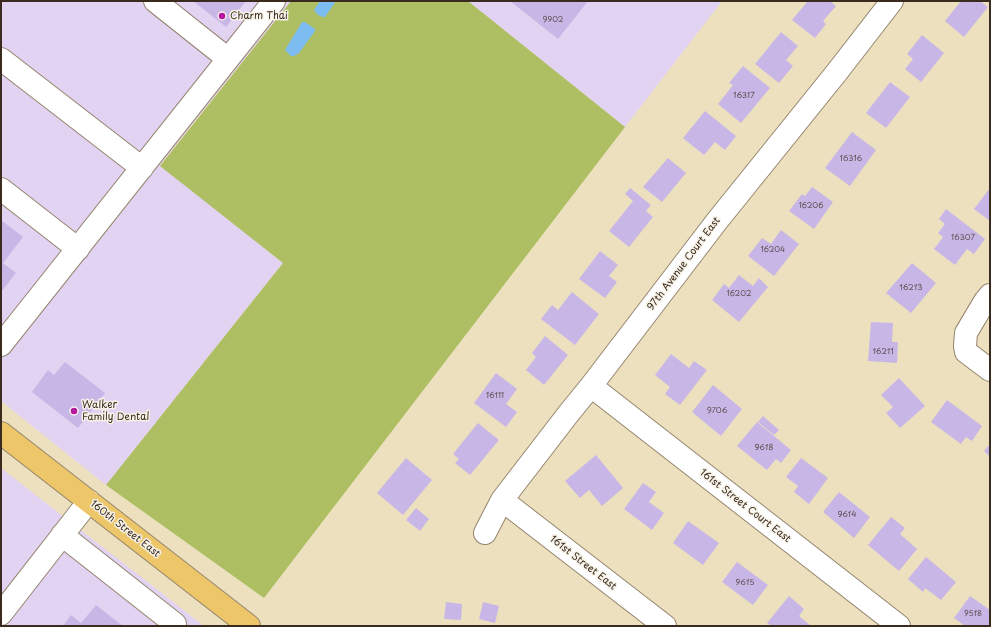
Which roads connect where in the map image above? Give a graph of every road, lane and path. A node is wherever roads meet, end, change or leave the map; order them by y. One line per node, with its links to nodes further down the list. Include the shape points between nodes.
1 (156, 1): 5 (street)
2 (274, 1): 5 (street)
3 (892, 1): 12 (street, 97th Avenue Court East, via 717,221)
4 (1, 58): 6 (street)
5 (228, 59): 6 (street)
6 (142, 168): 8 (street)
7 (1, 189): 8 (street)
8 (78, 249): 10 (street)
9 (990, 295): 11 (street, via 966,333 965,346 966,352)
10 (1, 345)
11 (990, 370)
12 (591, 386): 14 (street, 97th Avenue Court East); 22 (street, 161st Street Court East)
13 (1, 433): 15 (main road, 160th Street East)
14 (502, 500): 16 (street, 97th Avenue Court East); 21 (street, 161st Street East)
15 (89, 501): 17 (street); 20 (main road, 160th Street East)
16 (485, 533)
17 (62, 535): 18 (street); 19 (street)
18 (1, 614)
19 (175, 626)
20 (249, 626)
21 (665, 626)
22 (899, 626)

